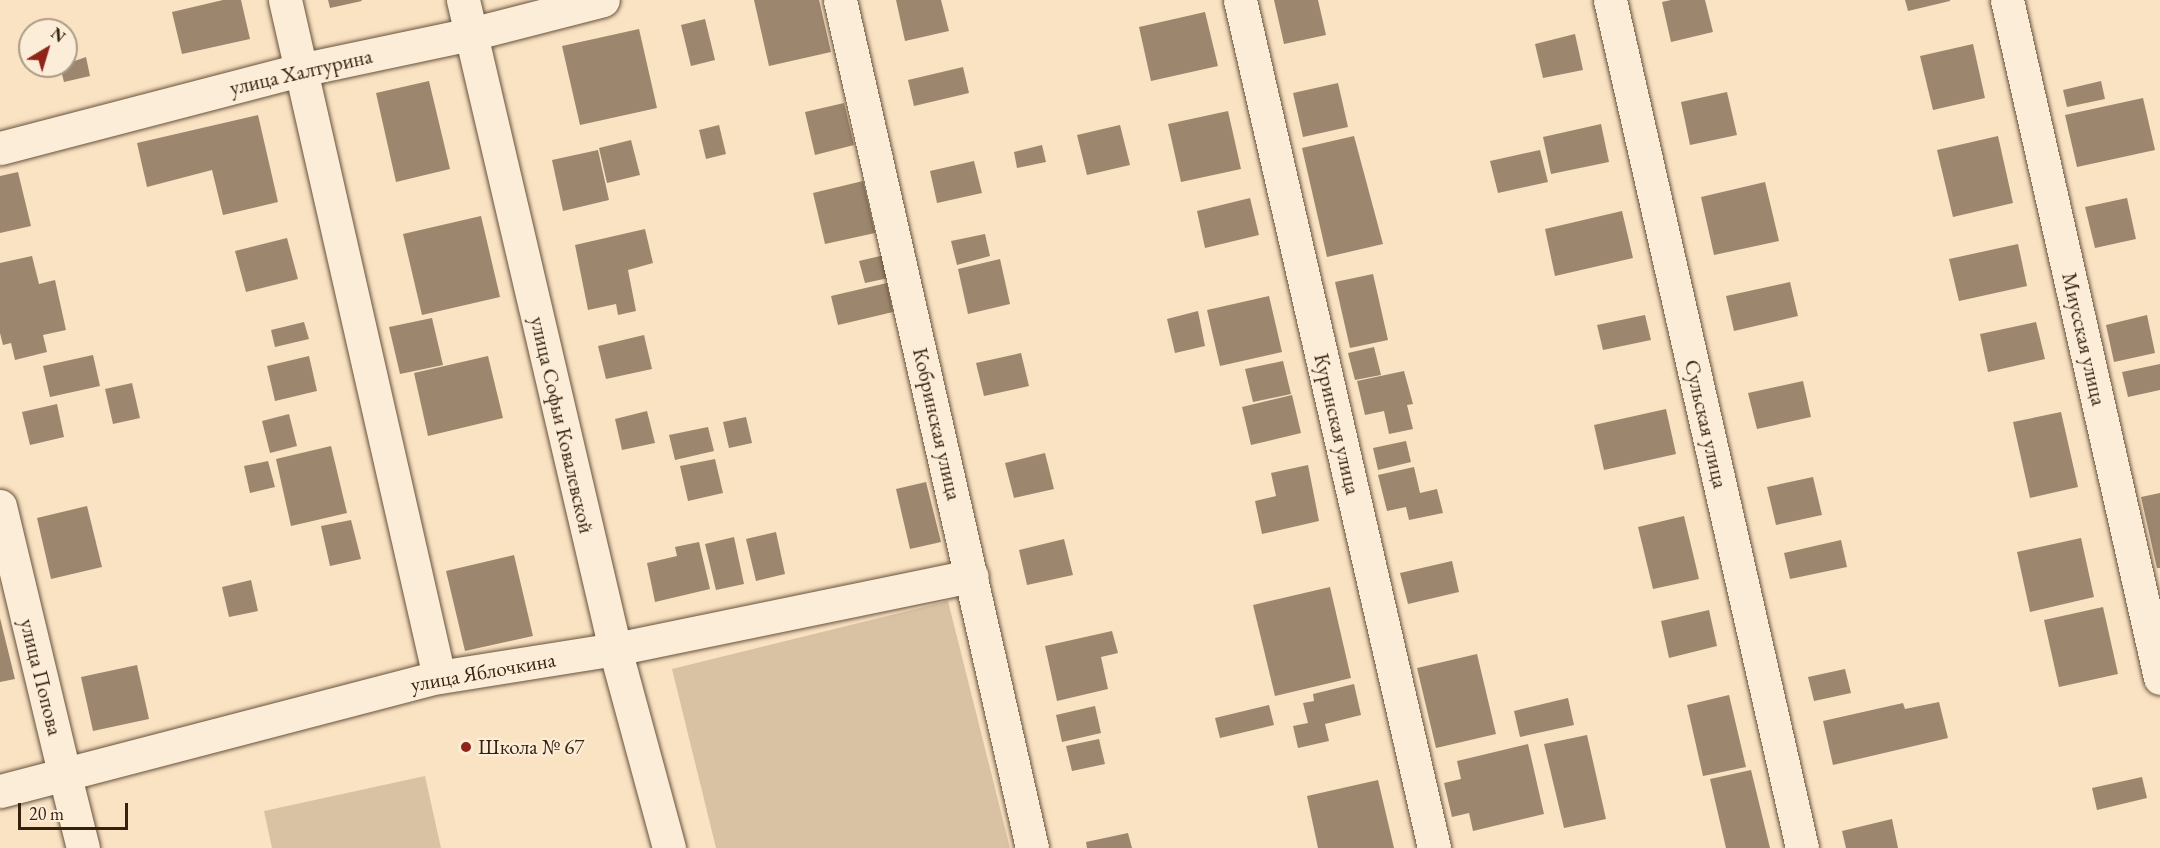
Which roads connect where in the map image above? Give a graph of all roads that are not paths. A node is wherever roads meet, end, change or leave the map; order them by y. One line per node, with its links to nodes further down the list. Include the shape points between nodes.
1 (285, 0): 9 (street)
2 (464, 0): 8 (street, улица Софьи Ковалевской)
3 (603, 0): 8 (street, улица Халтурина)
4 (840, 0): 12 (street, Кобринская улица)
5 (1240, 0): 21 (street, Куринская улица)
6 (1610, 0): 22 (street, Сульская улица)
7 (2007, 0): 15 (street, Миусская улица)
8 (471, 34): 9 (street, улица Халтурина); 13 (street, улица Софьи Ковалевской)
9 (300, 70): 10 (street, улица Халтурина); 14 (street)
10 (0, 148)
11 (0, 506): 16 (street, улица Попова)
12 (972, 576): 13 (street, улица Яблочкина); 20 (street, Кобринская улица)
13 (615, 649): 14 (street, улица Яблочкина); 19 (street, улица Софьи Ковалевской)
14 (439, 677): 16 (street, улица Яблочкина)
15 (2160, 678)
16 (65, 776): 17 (street, улица Яблочкина); 18 (street, улица Попова)
17 (0, 791)
18 (83, 848)
19 (669, 848)
20 (1032, 848)
21 (1434, 848)
22 (1802, 848)

